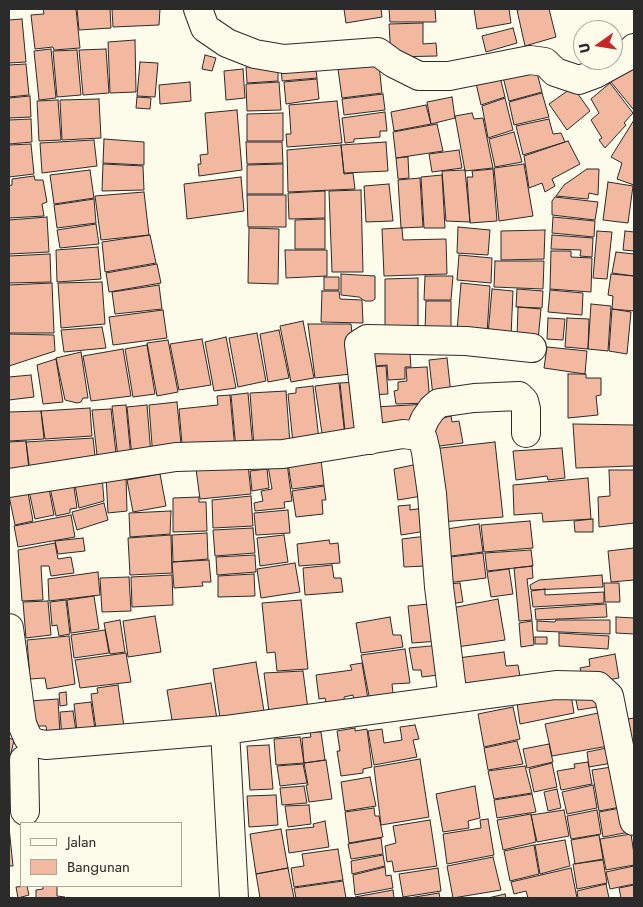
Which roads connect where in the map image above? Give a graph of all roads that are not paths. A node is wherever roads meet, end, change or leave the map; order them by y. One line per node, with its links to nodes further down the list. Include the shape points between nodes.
1 (202, 18): 2 (street, via 227,43 255,54 284,59 378,52 419,76 449,76 530,60 545,62 555,72 579,80 626,57)
2 (634, 48)
3 (532, 348): 6 (street, via 466,341 366,339 359,344)
4 (526, 433): 5 (street, via 526,409 519,396 440,403 425,419)
5 (418, 436): 6 (street, via 402,434); 9 (street, via 423,439 432,494 439,587)
6 (370, 440): 7 (street, via 283,454 176,457)
7 (9, 483)
8 (9, 628): 11 (street, via 19,713 28,738)
9 (454, 699): 10 (street); 13 (street, via 556,685 601,688 609,696)
10 (225, 730): 11 (street, via 46,745); 14 (street)
11 (23, 755): 12 (street)
12 (25, 811)
13 (634, 821)
14 (234, 898)

